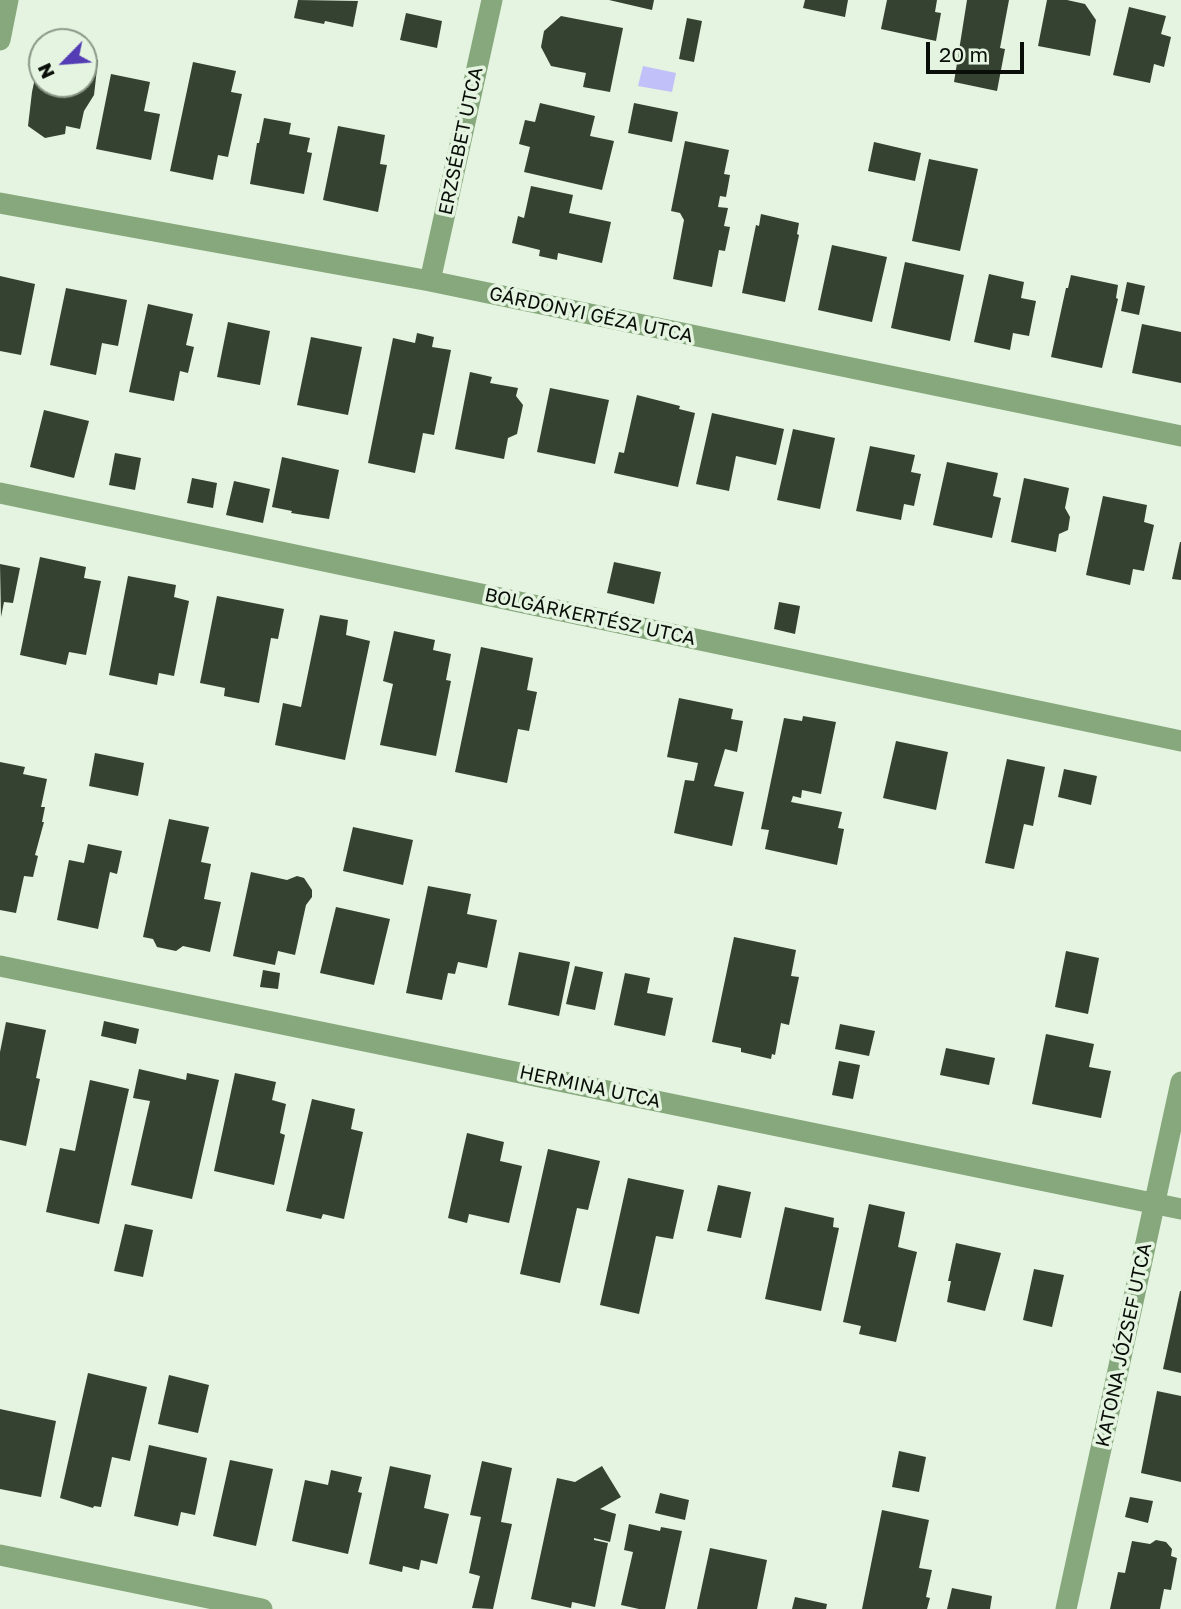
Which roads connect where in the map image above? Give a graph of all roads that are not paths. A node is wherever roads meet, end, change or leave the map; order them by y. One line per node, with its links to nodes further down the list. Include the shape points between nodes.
1 (8, 0): 3 (street)
2 (492, 0): 5 (street, ERZSÉBET UTCA)
3 (0, 40)
4 (0, 203): 5 (street, GÁRDONYI GÉZA UTCA)
5 (430, 281): 6 (street, GÁRDONYI GÉZA UTCA)
6 (1181, 436)
7 (0, 493): 8 (street, BOLGÁRKERTÉSZ UTCA)
8 (1181, 741)
9 (0, 966): 11 (street, HERMINA UTCA)
10 (1181, 1082): 11 (street, KATONA JÓZSEF UTCA)
11 (1155, 1203): 12 (street, HERMINA UTCA); 15 (street, KATONA JÓZSEF UTCA)
12 (1181, 1209)
13 (0, 1555): 14 (street)
14 (262, 1609)
15 (1066, 1609)

